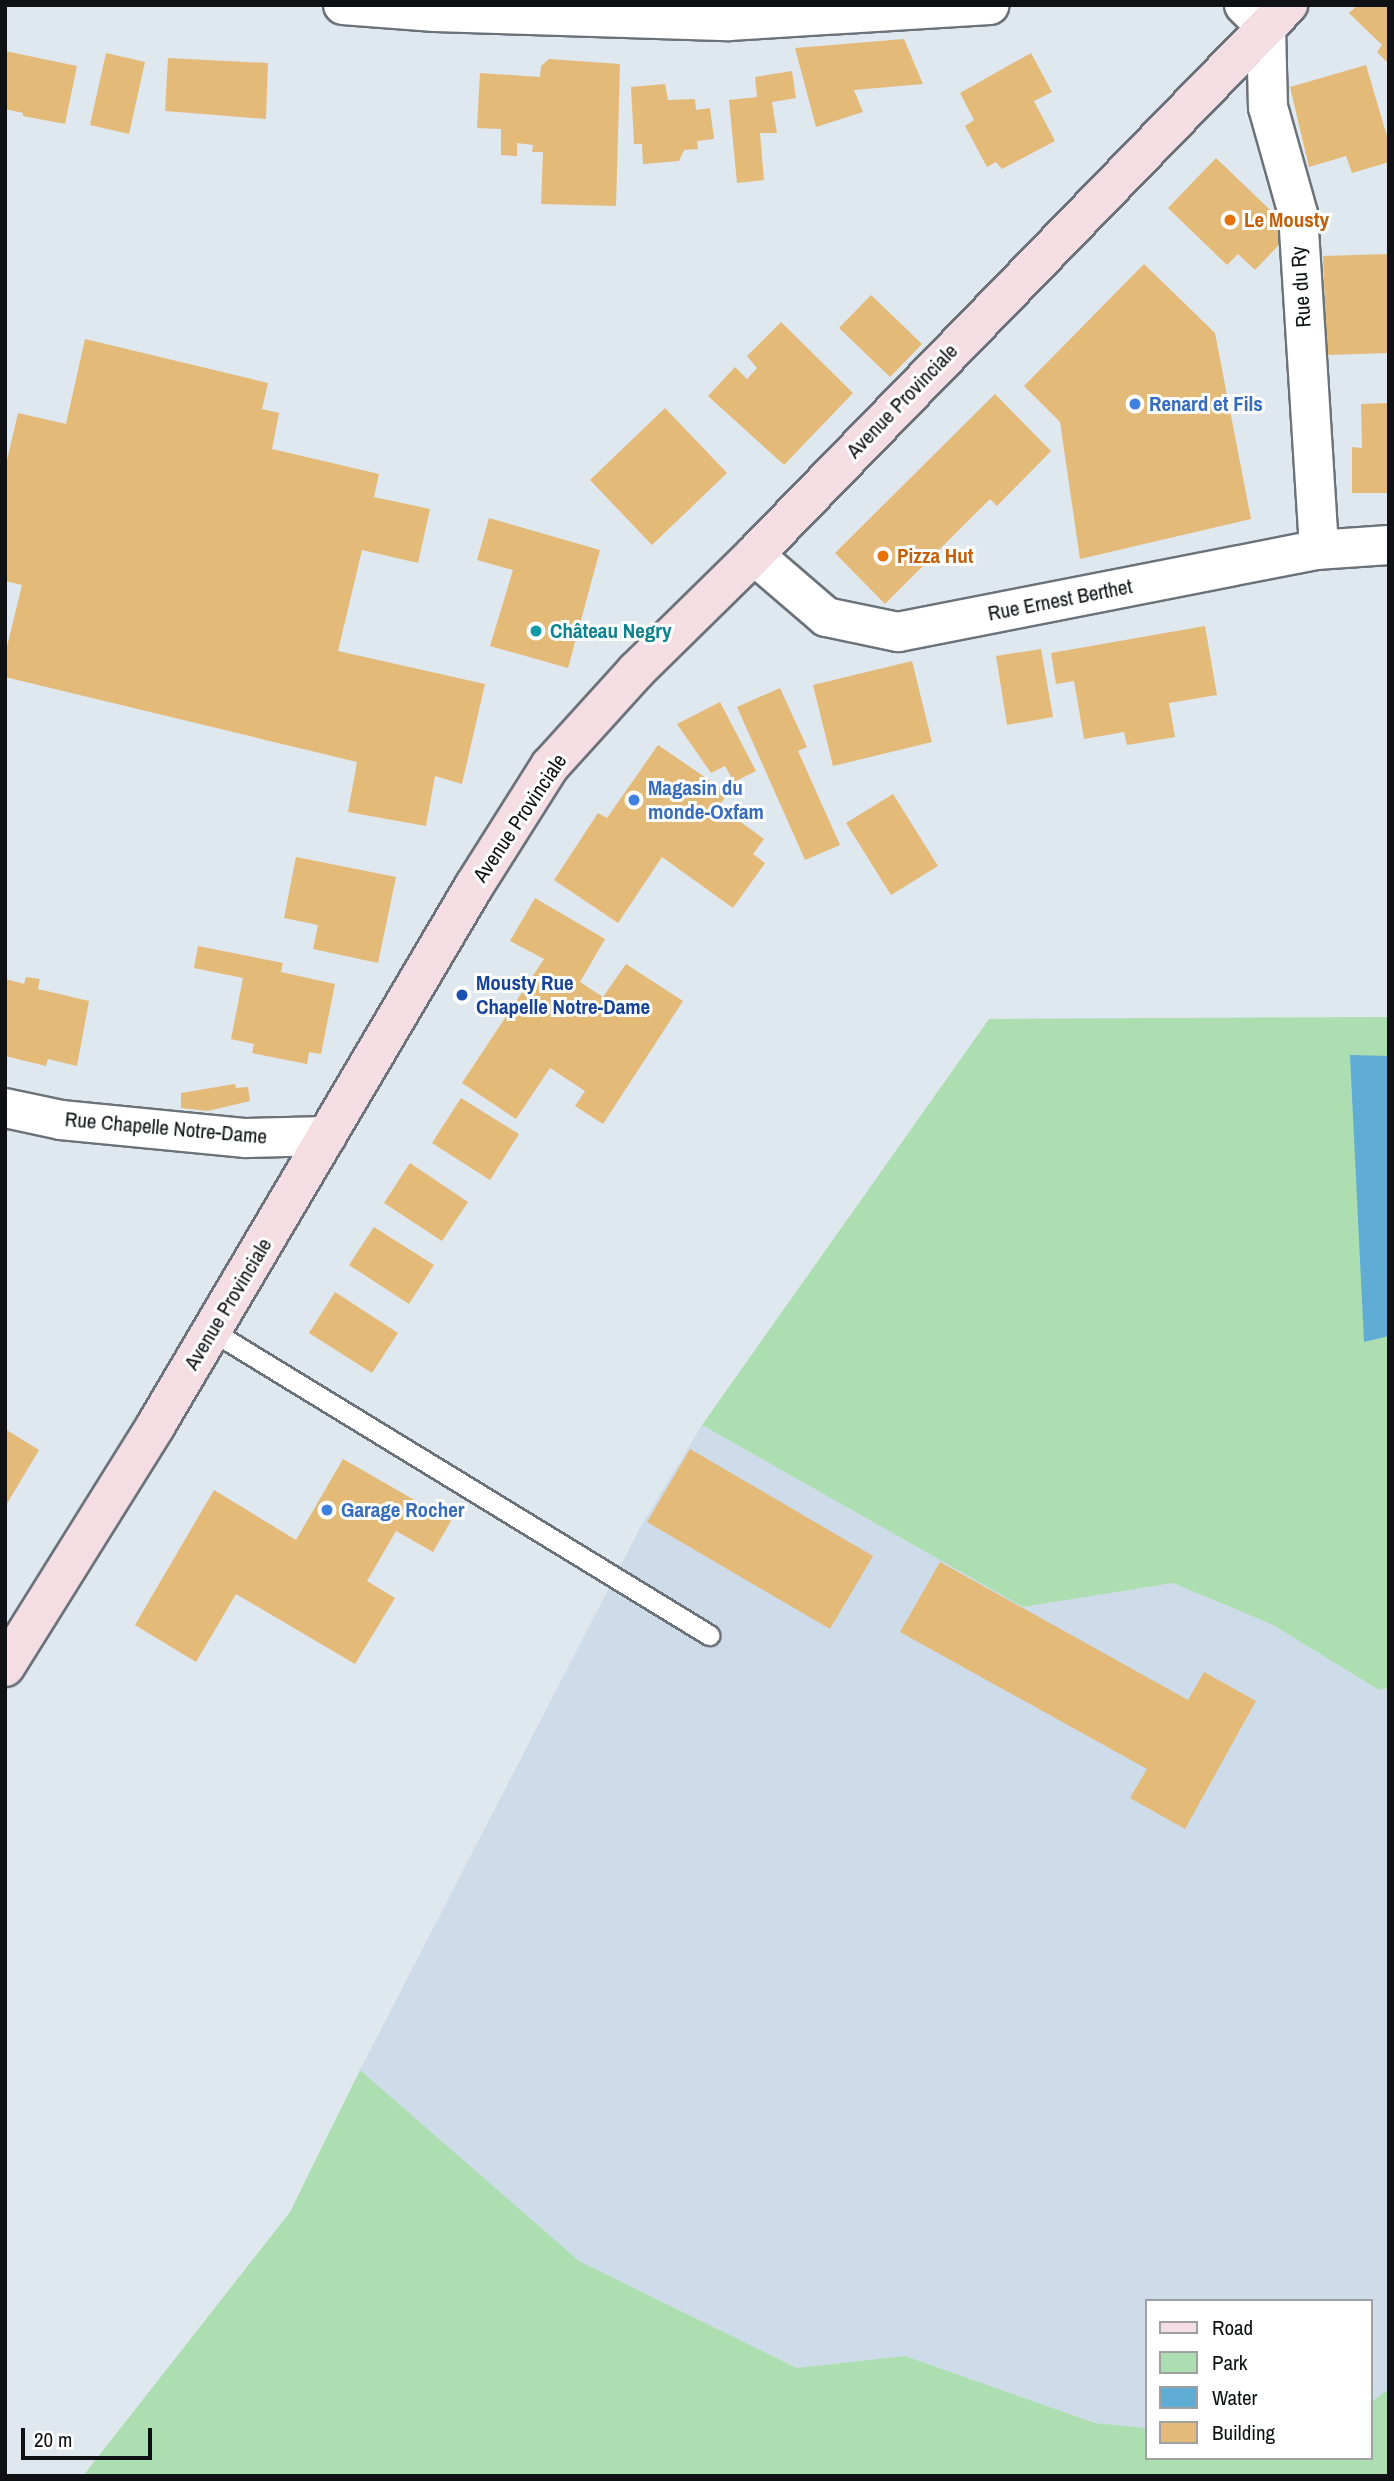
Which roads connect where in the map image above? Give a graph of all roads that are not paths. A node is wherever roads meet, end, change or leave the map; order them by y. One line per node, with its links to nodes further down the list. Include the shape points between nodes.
1 (343, 5): 2 (street, via 729,21)
2 (990, 5)
3 (1266, 13): 5 (street, Rue du Ry, via 1268,107 1298,214); 6 (main road, Avenue Provinciale)
4 (1389, 545): 5 (street, Rue Ernest Berthet)
5 (1316, 550): 6 (street, Rue Ernest Berthet, via 898,632 826,617)
6 (754, 555): 8 (main road, Avenue Provinciale, via 636,671 550,766)
7 (5, 1108): 8 (street, Rue Chapelle Notre-Dame, via 61,1120 246,1138)
8 (327, 1136): 9 (main road, Avenue Provinciale)
9 (212, 1331): 10 (lane); 11 (main road, Avenue Provinciale)
10 (709, 1635)
11 (5, 1667)

